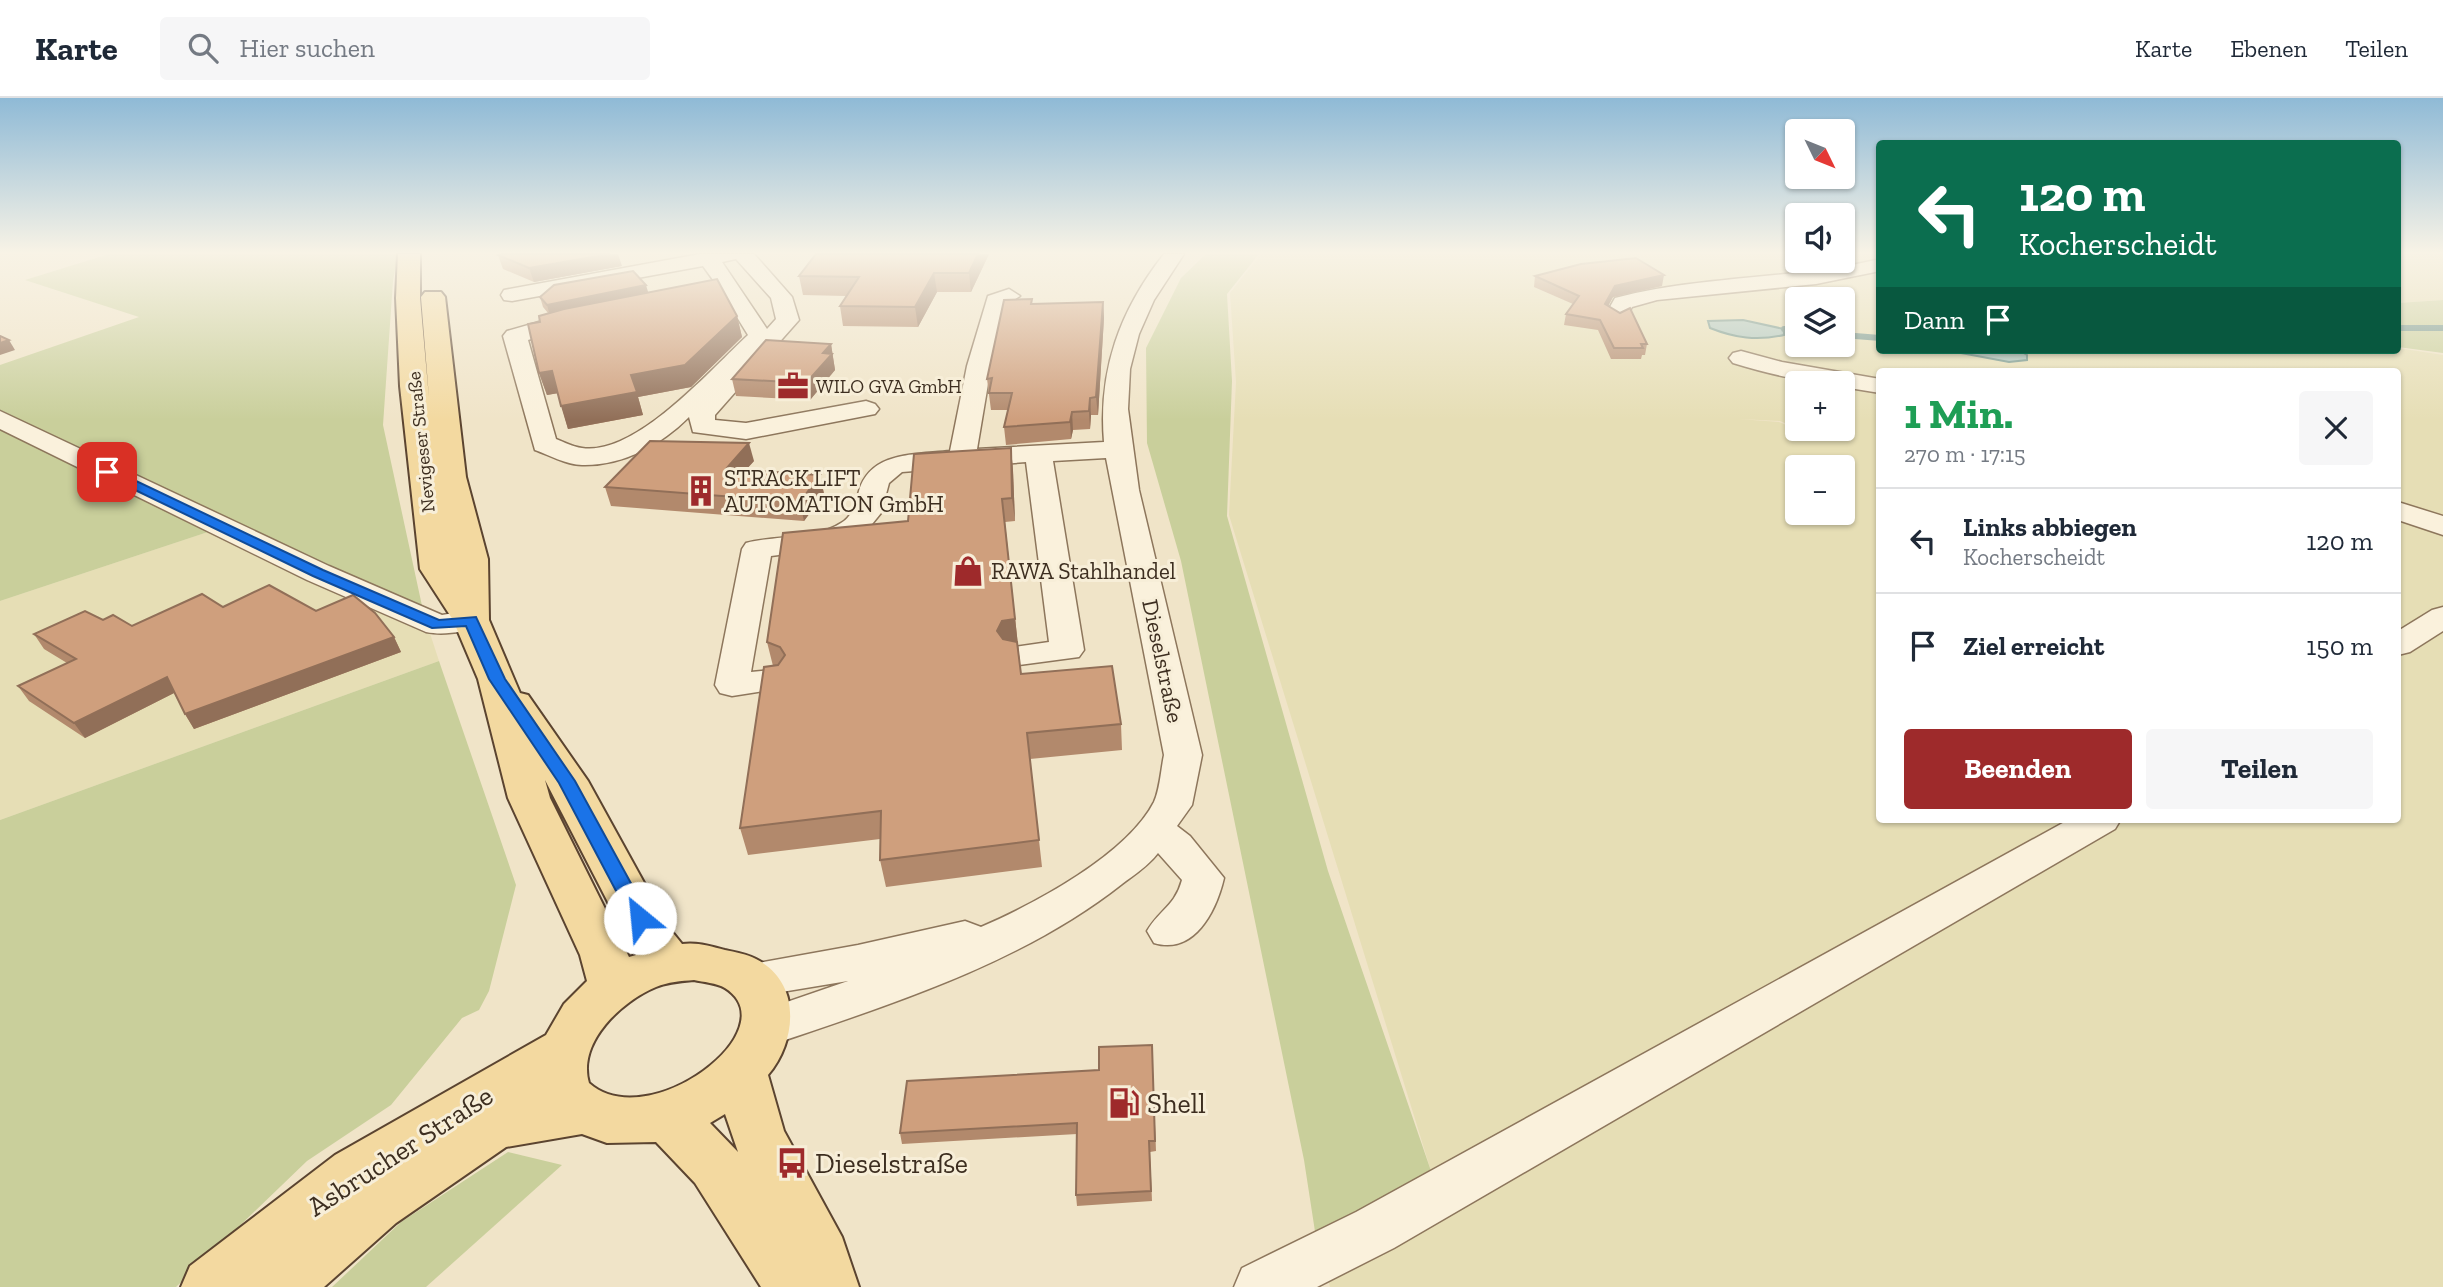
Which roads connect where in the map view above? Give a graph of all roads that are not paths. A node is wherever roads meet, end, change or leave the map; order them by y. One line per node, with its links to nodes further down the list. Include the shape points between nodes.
1 (409, 309): 20 (main road, Nevigeser Straße, via 437,569)
2 (435, 309): 20 (main road, Nevigeser Straße, via 451,477 471,559)
3 (743, 309): 8 (street, via 760,336 661,430 627,449 581,457 544,444 515,336)
4 (785, 309): 12 (street, via 788,320 702,414 702,426 746,431)
5 (994, 309): 16 (street)
6 (1139, 309): 14 (street, Dieselstraße, via 1123,347 1116,387)
7 (1619, 309): 9 (street)
8 (607, 312)
9 (1617, 314)
10 (1741, 358): 11 (street)
11 (1876, 386)
12 (866, 409)
13 (0, 419): 20 (street, via 318,573 438,625)
14 (1117, 449): 15 (street); 26 (street, Dieselstraße, via 1184,765 1178,793)
15 (1038, 453): 16 (street); 22 (street, via 1067,650)
16 (962, 457): 24 (street, via 909,462 885,470 872,487 867,513 854,528 834,539 757,549 732,685)
17 (2401, 512): 18 (street)
18 (2443, 526)
19 (2443, 617): 21 (street)
20 (471, 620): 23 (main road, Nevigeser Straße)
21 (2401, 643)
22 (1019, 655)
23 (497, 679): 29 (main road, Nevigeser Straße, via 566,781 652,941); 31 (main road, Nevigeser Straße, via 529,798 604,956)
24 (772, 681)
25 (2094, 823): 40 (street, via 1375,1230)
26 (1155, 830): 27 (street, Dieselstraße, via 1110,873); 28 (street, via 1176,846 1203,878 1197,904)
27 (1024, 927): 30 (street, Dieselstraße); 33 (street, Dieselstraße)
28 (1169, 931)
29 (670, 963): 30 (main road, via 717,962); 31 (main road)
30 (752, 979): 33 (main road, via 765,1000)
31 (613, 987): 32 (main road, via 581,1016)
32 (562, 1051): 34 (main road, via 563,1084); 36 (main road, Asbrucher Straße, via 355,1173)
33 (754, 1051): 35 (main road, via 712,1097); 39 (main road, via 758,1136 821,1257)
34 (584, 1110): 35 (main road, via 622,1122); 37 (main road, Asbrucher Straße, via 494,1126 376,1204)
35 (668, 1117): 38 (main road, via 715,1165)
36 (211, 1287)
37 (279, 1287)
38 (795, 1287)
39 (829, 1287)
40 (1261, 1287)

